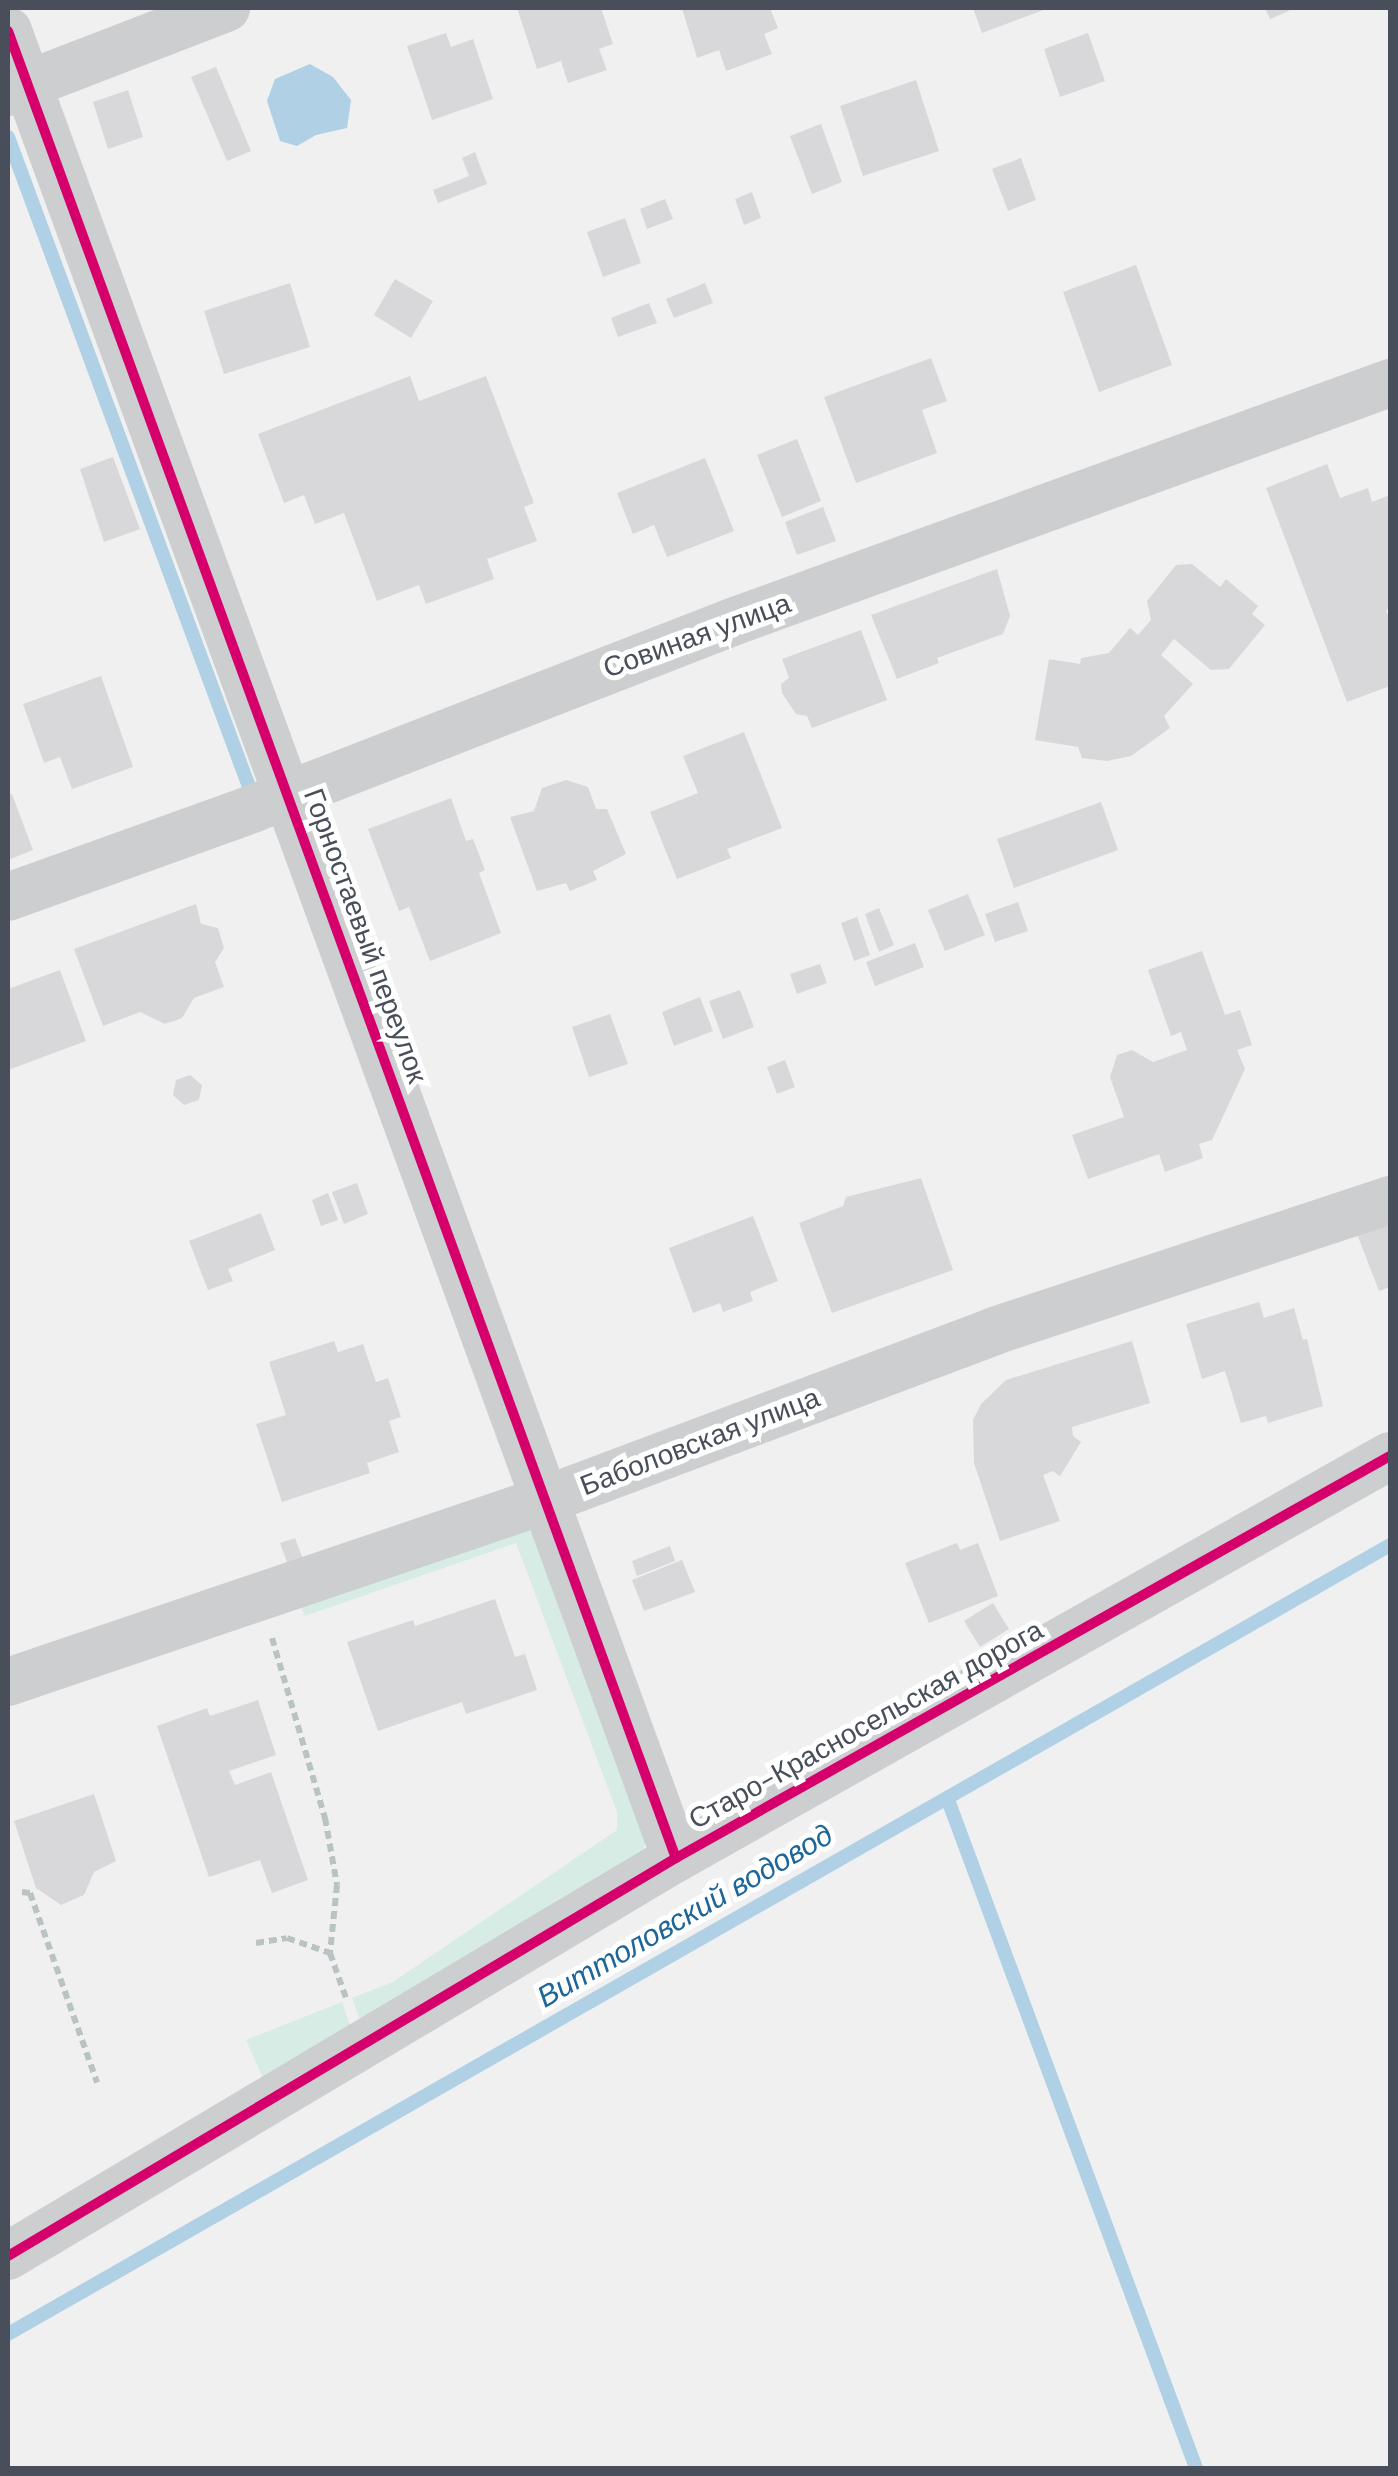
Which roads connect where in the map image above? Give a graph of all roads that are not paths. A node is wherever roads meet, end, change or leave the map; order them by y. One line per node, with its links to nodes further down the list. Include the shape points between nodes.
1 (226, 8): 3 (street)
2 (8, 31): 3 (street, Горностаевый переулок)
3 (18, 88): 5 (street, Горностаевый переулок)
4 (1390, 383): 5 (street, Совиная улица, via 735,621)
5 (267, 802): 6 (street, Совиная улица); 9 (street, Горностаевый переулок)
6 (8, 897)
7 (1390, 1200): 9 (street, Баболовская улица, via 994,1331)
8 (1390, 1456): 11 (street, Старо-Красносельская дорога)
9 (548, 1499): 10 (street, Баболовская улица); 11 (street, Горностаевый переулок)
10 (8, 1682)
11 (676, 1858): 12 (street, Старо-Красносельская дорога)
12 (8, 2256)

